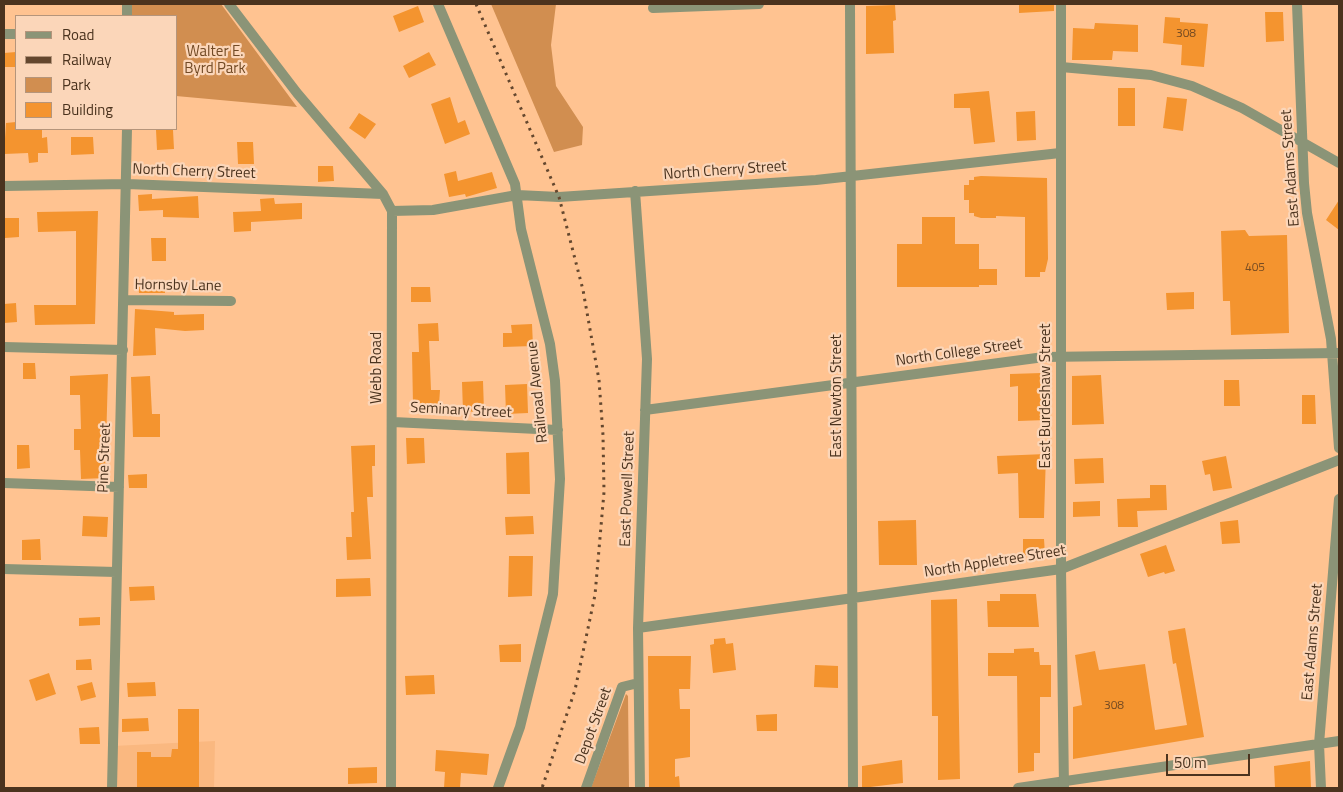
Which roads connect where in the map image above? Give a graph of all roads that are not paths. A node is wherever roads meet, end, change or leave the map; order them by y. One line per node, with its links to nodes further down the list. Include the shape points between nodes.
1 (229, 4): 17 (street, Webb Road, via 275,66)
2 (438, 4): 18 (street, Railroad Avenue)
3 (759, 4): 7 (street)
4 (850, 4): 13 (street, East Newton Street)
5 (1062, 4): 8 (street, East Burdeshaw Street)
6 (1297, 4): 10 (street, East Adams Street)
7 (653, 8)
8 (1061, 67): 10 (street, via 1151,75 1192,86 1242,108); 11 (street, East Burdeshaw Street)
9 (127, 130): 14 (street, Pine Street)
10 (1302, 141): 12 (street); 24 (street, East Adams Street, via 1307,213)
11 (1060, 153): 13 (street, North Cherry Street); 25 (street, East Burdeshaw Street)
12 (1339, 163)
13 (851, 177): 16 (street, North Cherry Street); 26 (street, East Newton Street)
14 (127, 184): 15 (street, North Cherry Street); 17 (street, North Cherry Street); 20 (street, Pine Street)
15 (4, 186)
16 (635, 191): 18 (street, North Cherry Street, via 559,197); 27 (street, East Powell Street, via 646,334)
17 (383, 194): 19 (street, Webb Road)
18 (517, 195): 19 (street, North Cherry Street, via 433,210); 29 (street, Railroad Avenue, via 521,229 550,344)
19 (392, 211): 28 (street, Webb Road)
20 (124, 300): 21 (street, Hornsby Lane); 23 (street, Pine Street)
21 (231, 302)
22 (4, 347): 23 (street)
23 (123, 350): 33 (street, Pine Street)
24 (1336, 353): 25 (street, North College Street); 30 (street, East Adams Street)
25 (1061, 356): 26 (street, North College Street); 36 (street, East Burdeshaw Street)
26 (852, 382): 27 (street, North College Street); 38 (street, East Newton Street)
27 (645, 410): 39 (street, East Powell Street)
28 (393, 422): 29 (street, Seminary Street); 45 (street, Webb Road)
29 (558, 430): 46 (street, Railroad Avenue, via 560,511 554,594 520,726)
30 (1339, 448)
31 (1339, 460): 36 (street, North Appletree Street)
32 (4, 483): 33 (street)
33 (119, 487): 37 (street, Pine Street)
34 (1339, 499): 42 (street, East Adams Street)
35 (4, 569): 37 (street)
36 (1061, 570): 38 (street, North Appletree Street); 43 (street, East Burdeshaw Street)
37 (116, 572): 44 (street, Pine Street)
38 (852, 599): 39 (street, North Appletree Street); 49 (street, East Newton Street)
39 (638, 628): 40 (street, East Powell Street)
40 (638, 683): 47 (street, Depot Street, via 622,687); 48 (street, East Powell Street)
41 (1339, 742): 42 (street)
42 (1319, 744): 43 (street); 51 (street, East Adams Street)
43 (1064, 785): 50 (street)
44 (112, 788)
45 (391, 788)
46 (498, 788)
47 (586, 788)
48 (640, 788)
49 (853, 788)
50 (1018, 788)
51 (1321, 788)

